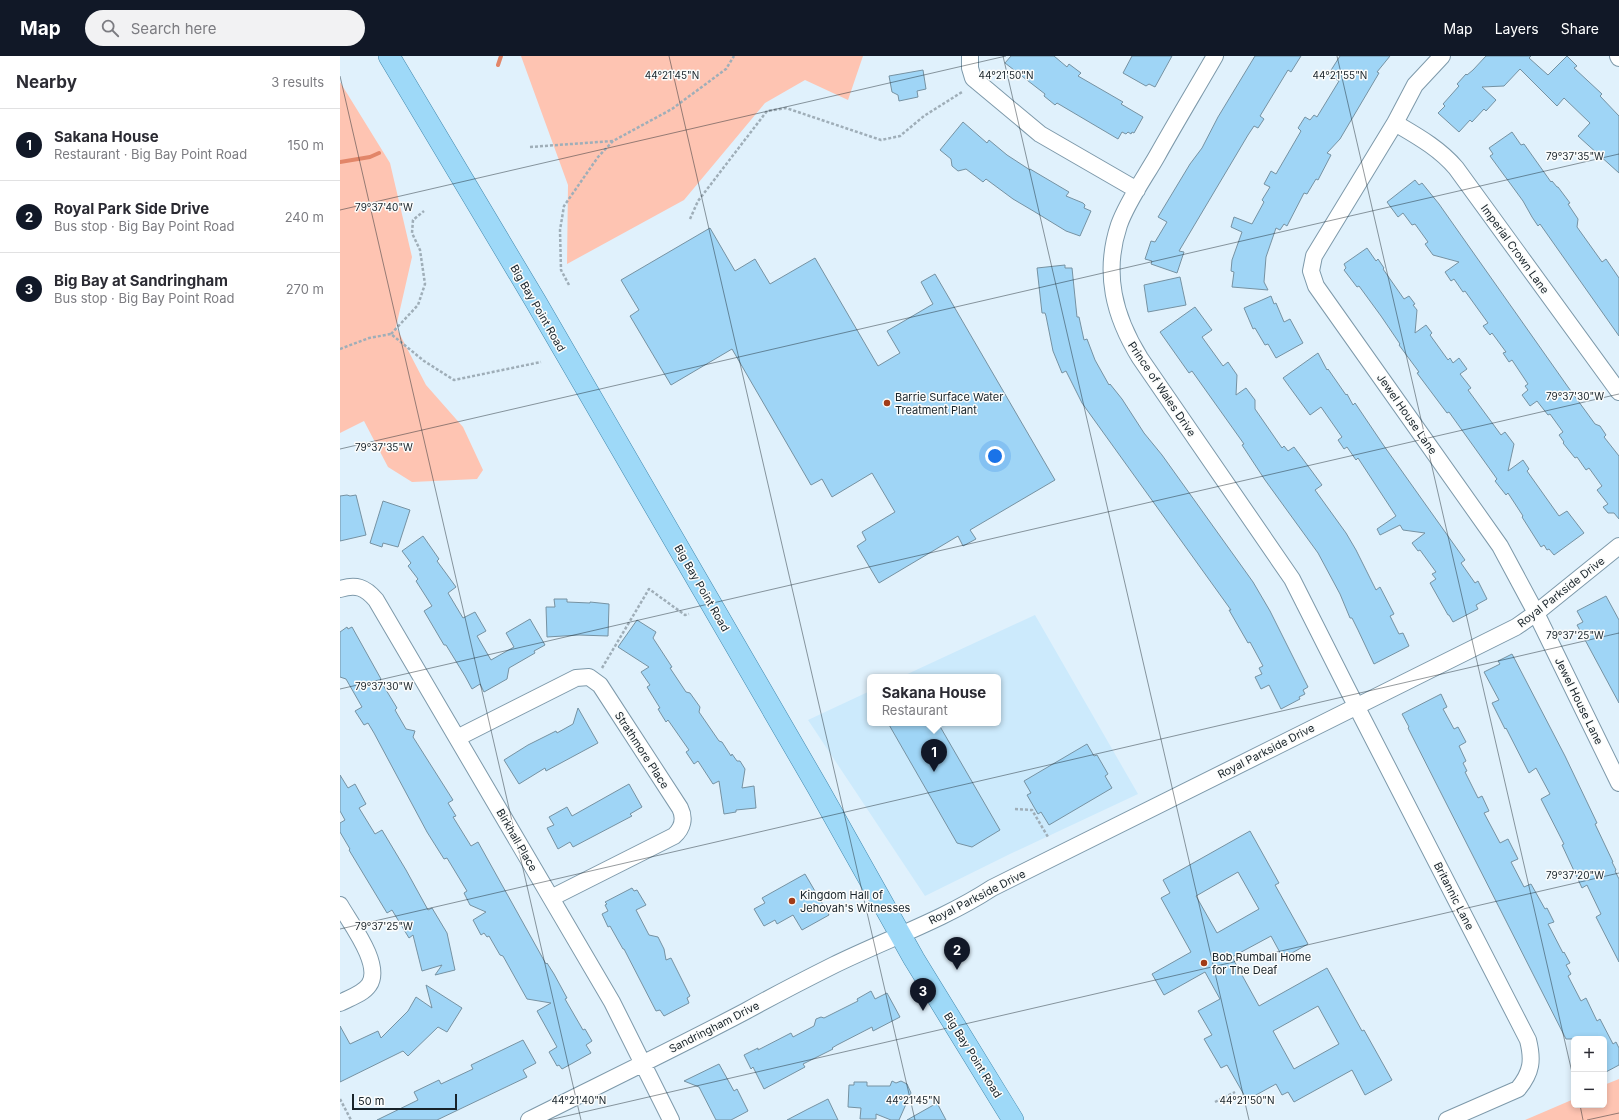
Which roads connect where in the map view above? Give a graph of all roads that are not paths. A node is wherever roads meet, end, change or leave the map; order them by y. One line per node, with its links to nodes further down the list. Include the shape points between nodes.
1 (389, 56): 16 (main road, Big Bay Point Road, via 536,302)
2 (970, 56): 6 (street, via 973,78 1040,134)
3 (1215, 56): 6 (street, Prince of Wales Drive)
4 (1442, 56): 5 (street, Jewel House Lane, via 1415,85)
5 (1396, 123): 7 (street, Imperial Crown Lane, via 1436,149 1456,168); 10 (street, Jewel House Lane, via 1314,256 1311,271 1316,286 1500,546)
6 (1137, 190): 11 (street, Prince of Wales Drive, via 1120,224 1113,250 1113,296 1118,315 1144,365 1292,579)
7 (1619, 392)
8 (1619, 546): 10 (street, Royal Parkside Drive)
9 (340, 589): 12 (street, Birkhall Place, via 349,586 361,588 376,600)
10 (1536, 613): 11 (street, Royal Parkside Drive, via 1516,627); 13 (street, Jewel House Lane)
11 (1356, 706): 16 (street, Royal Parkside Drive, via 992,888 940,917); 22 (street, Britannic Lane, via 1528,1040 1530,1068 1526,1080 1518,1088)
12 (457, 738): 14 (street, Birkhall Place); 14 (street, Strathmore Place, via 574,679 589,677 600,685 680,808 682,822 674,836)
13 (1619, 783)
14 (551, 898): 18 (street, Birkhall Place, via 612,1002)
15 (340, 905): 17 (street, via 366,950 372,974 369,985 360,993)
16 (900, 934): 18 (street, Sandringham Drive, via 791,986); 21 (main road, Big Bay Point Road)
17 (340, 1003)
18 (643, 1064): 19 (street, Sandringham Drive); 20 (street, Birkhall Place)
19 (529, 1120)
20 (671, 1120)
21 (1013, 1120)
22 (1447, 1120)

